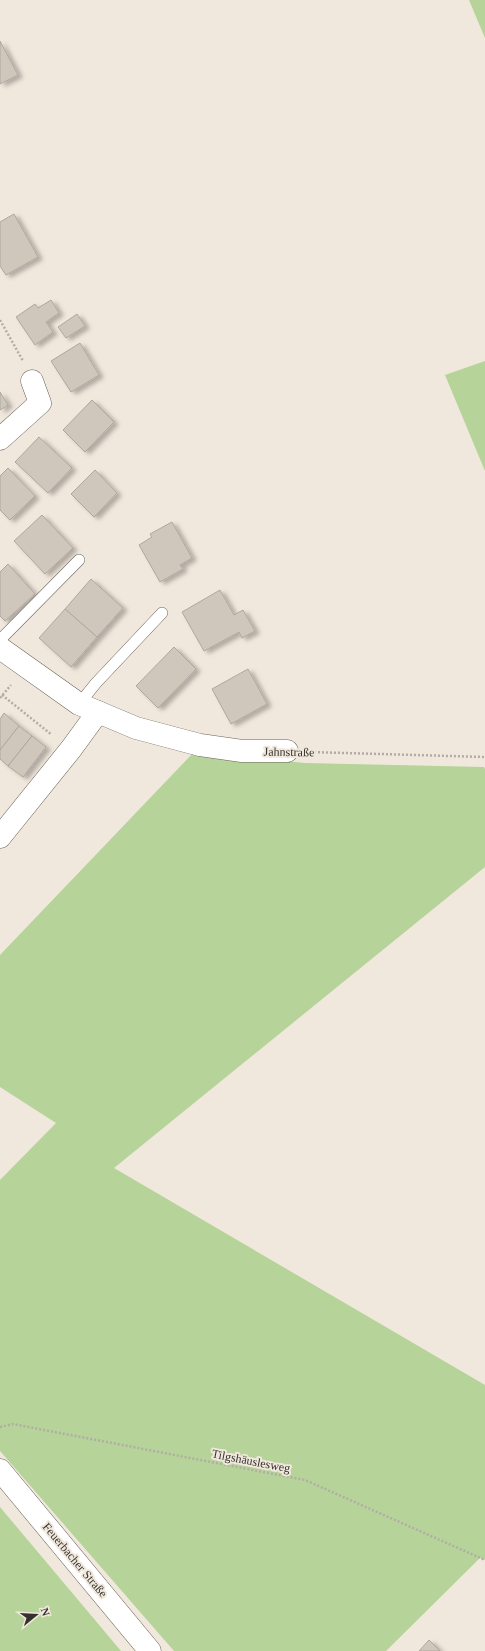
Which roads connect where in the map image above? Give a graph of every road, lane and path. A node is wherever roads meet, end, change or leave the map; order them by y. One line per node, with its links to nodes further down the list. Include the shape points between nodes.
1 (0, 320): 2 (path, via 23,359)
2 (32, 381): 3 (street, via 40,403)
3 (0, 439)
4 (79, 560): 6 (lane)
5 (162, 613): 9 (lane, via 96,683)
6 (0, 640)
7 (0, 648): 9 (street, Jahnstraße)
8 (2, 695): 10 (path)
9 (89, 708): 11 (street, Jahnstraße, via 136,728 200,745 242,751); 13 (street, via 71,749)
10 (57, 738)
11 (287, 751): 12 (path, Jahnstraße)
12 (485, 757)
13 (0, 837)
14 (0, 1427): 16 (path, Tilgshäuslesweg, via 14,1424 305,1480)
15 (0, 1470): 17 (street, Feuerbacher Straße)
16 (485, 1560)
17 (150, 1651)

